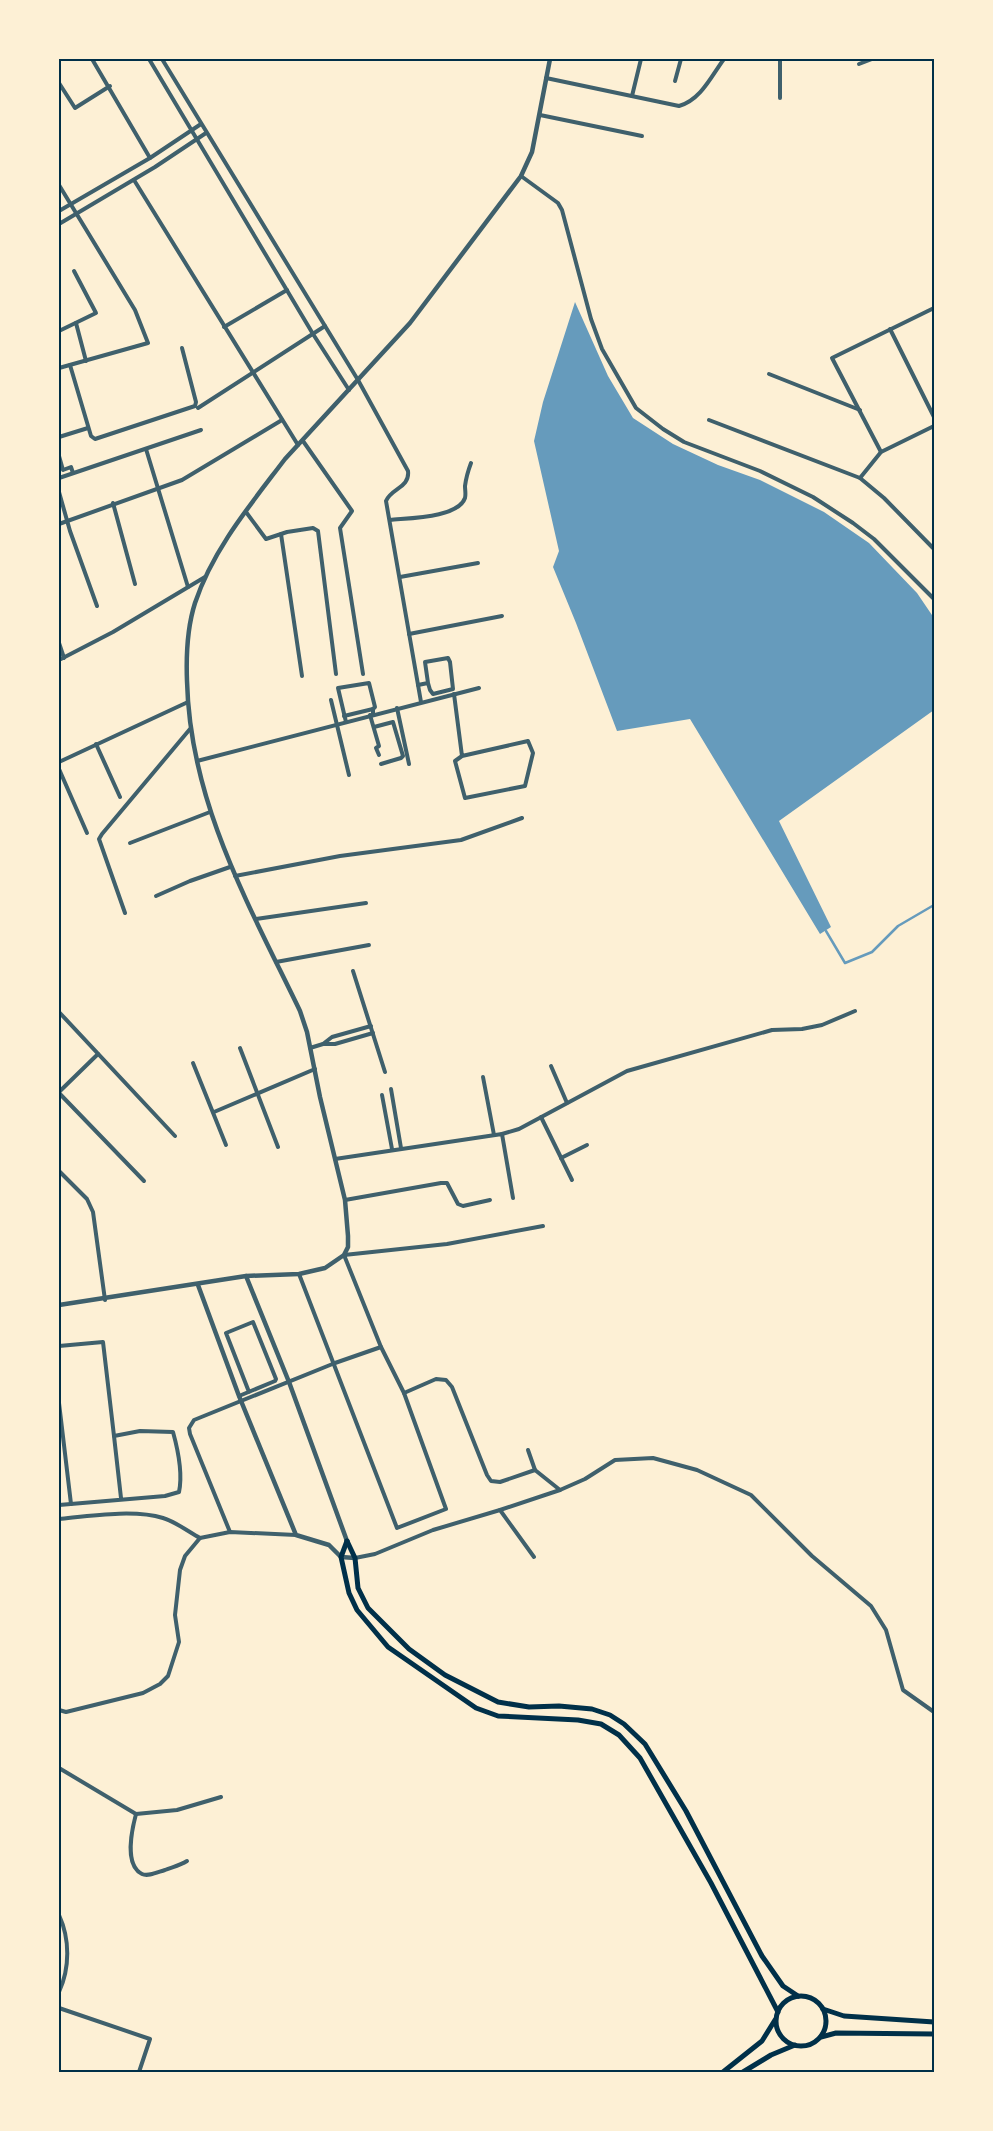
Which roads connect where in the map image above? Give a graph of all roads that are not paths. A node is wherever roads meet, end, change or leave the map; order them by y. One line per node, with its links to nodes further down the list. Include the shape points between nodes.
1 (92, 59): 14 (street)
2 (149, 59): 19 (street)
3 (162, 59): 18 (street)
4 (550, 59): 11 (street)
5 (641, 59): 15 (street)
6 (681, 59): 12 (street)
7 (724, 59): 15 (street, via 688,104 679,106)
8 (780, 59): 16 (street)
9 (872, 59): 10 (street)
10 (859, 64)
11 (546, 78): 15 (street); 17 (street)
12 (675, 80)
13 (59, 83): 14 (street, via 75,108)
14 (110, 86): 23 (street)
15 (632, 96)
16 (780, 98)
17 (540, 115): 21 (street); 24 (street, via 532,152)
18 (201, 124): 19 (street); 20 (street)
19 (192, 130): 22 (street); 23 (street)
20 (206, 133): 22 (street); 31 (street)
21 (642, 136)
22 (198, 139): 25 (street); 32 (street)
23 (150, 158): 27 (street)
24 (520, 176): 48 (street, via 410,323); 82 (street, via 558,203 562,210 602,349 636,408 684,442 760,471 813,497 874,539)
25 (134, 180): 29 (street); 38 (street)
26 (59, 185): 27 (street)
27 (71, 205): 28 (street); 29 (street)
28 (59, 211)
29 (77, 214): 30 (street); 43 (street, via 135,310 148,344)
30 (59, 224)
31 (266, 231): 32 (street); 37 (street)
32 (256, 238): 34 (street)
33 (74, 271): 36 (street, via 96,311)
34 (287, 290): 38 (street); 41 (street)
35 (934, 308): 39 (street)
36 (76, 323): 40 (street); 43 (street)
37 (325, 326): 41 (street); 48 (street)
38 (224, 327): 46 (street)
39 (890, 329): 51 (street, via 832,358); 52 (street)
40 (59, 331)
41 (313, 334): 46 (street); 49 (street)
42 (182, 348): 56 (street, via 195,406 95,439)
43 (86, 360): 44 (street)
44 (70, 365): 45 (street); 56 (street)
45 (59, 368)
46 (254, 373): 50 (street); 53 (street)
47 (769, 374): 51 (street)
48 (358, 380): 49 (street); 73 (street, via 408,471 405,483 386,501)
49 (350, 390): 59 (street)
50 (198, 408)
51 (860, 410): 62 (street)
52 (934, 417)
53 (282, 420): 60 (street); 68 (street, via 204,468)
54 (709, 420): 67 (street)
55 (934, 426): 62 (street)
56 (88, 428): 58 (street)
57 (201, 430): 61 (street)
58 (59, 437)
59 (303, 441): 60 (street); 90 (street, via 352,511 340,528)
60 (298, 446): 71 (street)
61 (146, 449): 65 (street); 68 (street)
62 (881, 452): 67 (street)
63 (59, 456): 65 (street, via 63,470 71,467)
64 (471, 463): 73 (street, via 465,497 454,510)
65 (73, 473): 66 (street)
66 (59, 478)
67 (860, 478): 76 (street)
68 (158, 488): 70 (street); 81 (street)
69 (59, 492): 72 (street)
70 (113, 503): 72 (street); 80 (street)
71 (246, 512): 75 (street, via 264,538); 78 (street, via 222,545)
72 (67, 520): 74 (street); 83 (street)
73 (390, 520): 79 (street)
74 (59, 524)
75 (281, 534): 89 (street, via 313,528 318,531); 91 (street)
76 (933, 548)
77 (478, 563): 79 (street)
78 (207, 576): 81 (street); 97 (street, via 191,619 187,643)
79 (400, 577): 85 (street)
80 (134, 584)
81 (188, 586): 87 (street)
82 (934, 598)
83 (98, 606)
84 (502, 616): 85 (street)
85 (409, 634): 93 (street)
86 (59, 643): 87 (street)
87 (64, 658): 88 (street)
88 (59, 660)
89 (336, 674)
90 (363, 674)
91 (302, 676)
92 (428, 683): 92 (street, via 425,662 448,658 453,689 433,694); 93 (street)
93 (418, 685): 98 (street)
94 (479, 688): 95 (street)
95 (454, 694): 98 (street); 108 (street)
96 (331, 700): 103 (street)
97 (188, 702): 105 (street); 106 (street)
98 (421, 702): 99 (street)
99 (397, 708): 100 (street); 112 (street)
100 (372, 713): 101 (street); 101 (street, via 375,707 369,683 338,688); 102 (street); 104 (street)
101 (344, 716): 102 (street)
102 (346, 722): 103 (street)
103 (337, 724): 109 (street); 114 (street)
104 (374, 727): 107 (street); 111 (street, via 393,722 403,756)
105 (190, 729): 109 (street); 124 (street, via 99,839)
106 (96, 744): 110 (street); 115 (street)
107 (379, 755)
108 (462, 756): 108 (street, via 455,761 467,799 525,786 533,753 528,741)
109 (197, 761): 116 (street)
110 (59, 762)
111 (381, 764)
112 (409, 764)
113 (59, 770): 118 (street)
114 (349, 775)
115 (120, 797)
116 (210, 812): 119 (street); 120 (street)
117 (522, 818): 121 (street, via 461,840 340,856)
118 (88, 833)
119 (130, 843)
120 (230, 867): 121 (street); 122 (street)
121 (235, 876): 125 (street)
122 (156, 896)
123 (366, 903): 125 (street)
124 (125, 913)
125 (256, 919): 127 (street)
126 (369, 945): 127 (street)
127 (276, 962): 135 (street, via 300,1011)
128 (353, 971): 131 (street)
129 (855, 1011): 146 (street, via 822,1025 772,1030 627,1072)
130 (59, 1012): 136 (street)
131 (371, 1026): 132 (street); 133 (street)
132 (373, 1033): 133 (street, via 335,1044); 140 (street)
133 (323, 1044): 135 (street)
134 (240, 1048): 144 (street)
135 (310, 1048): 139 (street)
136 (98, 1054): 143 (street); 151 (street)
137 (193, 1063): 147 (street)
138 (551, 1066): 146 (street)
139 (315, 1069): 144 (street); 158 (street)
140 (386, 1072)
141 (483, 1076): 150 (street)
142 (391, 1089): 155 (street)
143 (59, 1092): 161 (street)
144 (258, 1094): 147 (street); 154 (street)
145 (382, 1095): 156 (street)
146 (567, 1103): 148 (street)
147 (214, 1112): 152 (street)
148 (541, 1117): 149 (street); 157 (street)
149 (502, 1134): 150 (street); 162 (street)
150 (494, 1135): 155 (street)
151 (175, 1136)
152 (226, 1145)
153 (587, 1145): 157 (street)
154 (278, 1147)
155 (401, 1148): 156 (street)
156 (392, 1149): 158 (street)
157 (560, 1158): 160 (street)
158 (334, 1159): 163 (street)
159 (59, 1171): 170 (street, via 87,1199 93,1212)
160 (572, 1180)
161 (144, 1182)
162 (513, 1198)
163 (345, 1200): 164 (street, via 441,1183 450,1186 462,1206); 166 (street, via 348,1247)
164 (490, 1200)
165 (543, 1226): 166 (street, via 446,1244)
166 (344, 1256): 167 (street, via 325,1268); 173 (street)
167 (299, 1274): 168 (street); 174 (street)
168 (246, 1276): 169 (street); 175 (street)
169 (198, 1285): 170 (street); 178 (street)
170 (105, 1300): 171 (street)
171 (59, 1306)
172 (59, 1346): 181 (street, via 103,1342)
173 (381, 1347): 174 (street); 177 (street)
174 (335, 1363): 175 (street); 177 (street, via 397,1528 446,1509)
175 (289, 1382): 178 (street); 193 (street)
176 (249, 1392): 176 (street, via 275,1381 277,1376 253,1322 226,1332); 178 (street)
177 (404, 1393): 183 (street, via 436,1378 446,1380 491,1481 500,1482)
178 (240, 1398): 190 (street, via 194,1420 190,1428 193,1443); 191 (street)
179 (59, 1403): 180 (street)
180 (60, 1426): 186 (street)
181 (114, 1436): 185 (street); 185 (street, via 140,1431 173,1432 177,1445 179,1492 165,1496)
182 (528, 1450): 183 (street)
183 (535, 1470): 184 (street)
184 (560, 1490): 188 (street); 198 (street, via 615,1460 653,1458 697,1470 751,1494 812,1556 872,1606 886,1630 903,1690)
185 (121, 1498): 186 (street)
186 (71, 1504): 187 (street)
187 (59, 1505)
188 (500, 1510): 195 (street); 196 (street)
189 (59, 1519): 192 (street, via 152,1515 165,1518)
190 (230, 1532): 191 (street); 192 (street)
191 (296, 1535): 194 (street, via 329,1545)
192 (200, 1538): 197 (street, via 185,1556 180,1570 175,1615 178,1642 168,1676 143,1693 66,1712)
193 (346, 1540): 194 (main road); 196 (main road)
194 (341, 1557): 196 (street); 208 (main road, via 349,1593 357,1610 382,1640 476,1708 498,1716 601,1724 619,1735 655,1780 744,1945)
195 (534, 1557)
196 (355, 1558): 205 (main road, via 358,1588 368,1608 409,1648 445,1676 498,1702 529,1707 592,1709 624,1724 645,1744 686,1811 762,1956 783,1986)
197 (59, 1710)
198 (934, 1712)
199 (59, 1768): 201 (street)
200 (221, 1796): 201 (street, via 178,1810)
201 (136, 1814): 202 (street, via 130,1842 135,1868 142,1874 148,1874)
202 (187, 1862)
203 (59, 1915): 204 (street, via 68,1961)
204 (59, 1992)
205 (798, 1996): 207 (main road, via 810,1998); 208 (main road, via 783,2004)
206 (59, 2008): 213 (street, via 150,2039)
207 (823, 2009): 209 (main road, via 844,2016); 211 (main road, via 826,2023)
208 (777, 2014): 212 (main road, via 780,2035); 214 (main road, via 770,2032 762,2041)
209 (934, 2022)
210 (934, 2034): 211 (main road, via 836,2033)
211 (821, 2037): 212 (main road, via 807,2046)
212 (795, 2045): 215 (main road, via 770,2054)
213 (139, 2072)
214 (723, 2072)
215 (743, 2072)

